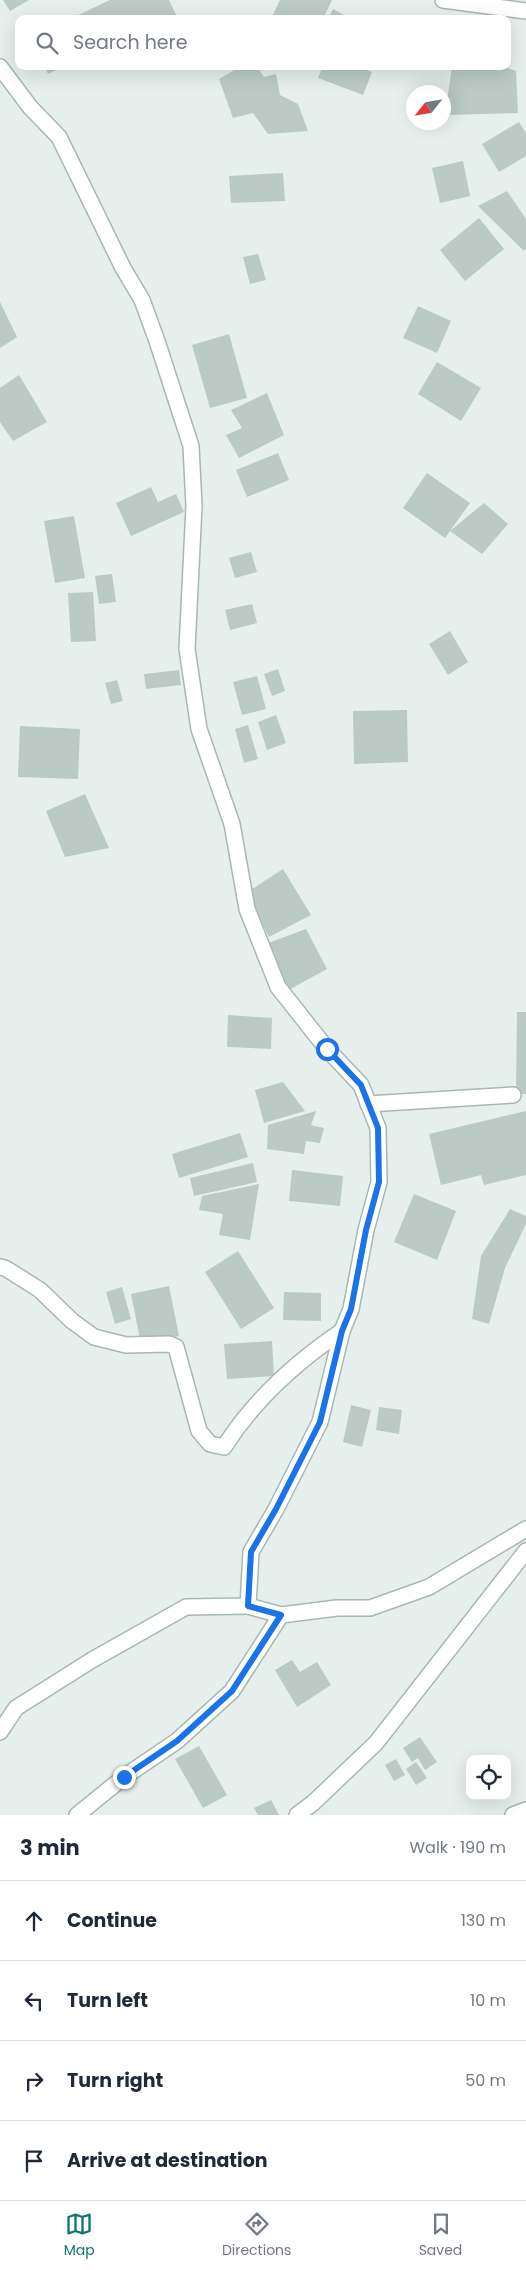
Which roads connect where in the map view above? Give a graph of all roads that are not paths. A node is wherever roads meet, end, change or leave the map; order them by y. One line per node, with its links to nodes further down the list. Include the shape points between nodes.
1 (443, 0): 2 (street)
2 (526, 11)
3 (0, 67): 5 (street, via 30,107 60,138 123,268 142,300 191,446 194,506 187,649 199,729 232,824 246,909 278,987 327,1049 361,1085)
4 (513, 1095): 5 (street)
5 (368, 1104): 7 (street, via 378,1128 379,1182 351,1309)
6 (0, 1268): 7 (street, via 40,1290 94,1337 126,1345 169,1344 176,1347 199,1431 210,1444 224,1447 266,1393 309,1353)
7 (342, 1331): 10 (street, via 320,1422 251,1552)
8 (526, 1529): 11 (street, via 429,1587 370,1608 337,1608)
9 (526, 1551): 15 (street, via 376,1743)
10 (248, 1606): 11 (street); 12 (street, via 186,1607 16,1708)
11 (281, 1615): 14 (street, via 232,1691 177,1741 124,1777)
12 (0, 1732)
13 (526, 1810): 16 (street)
14 (77, 1815)
15 (297, 1815)
16 (513, 1815)

